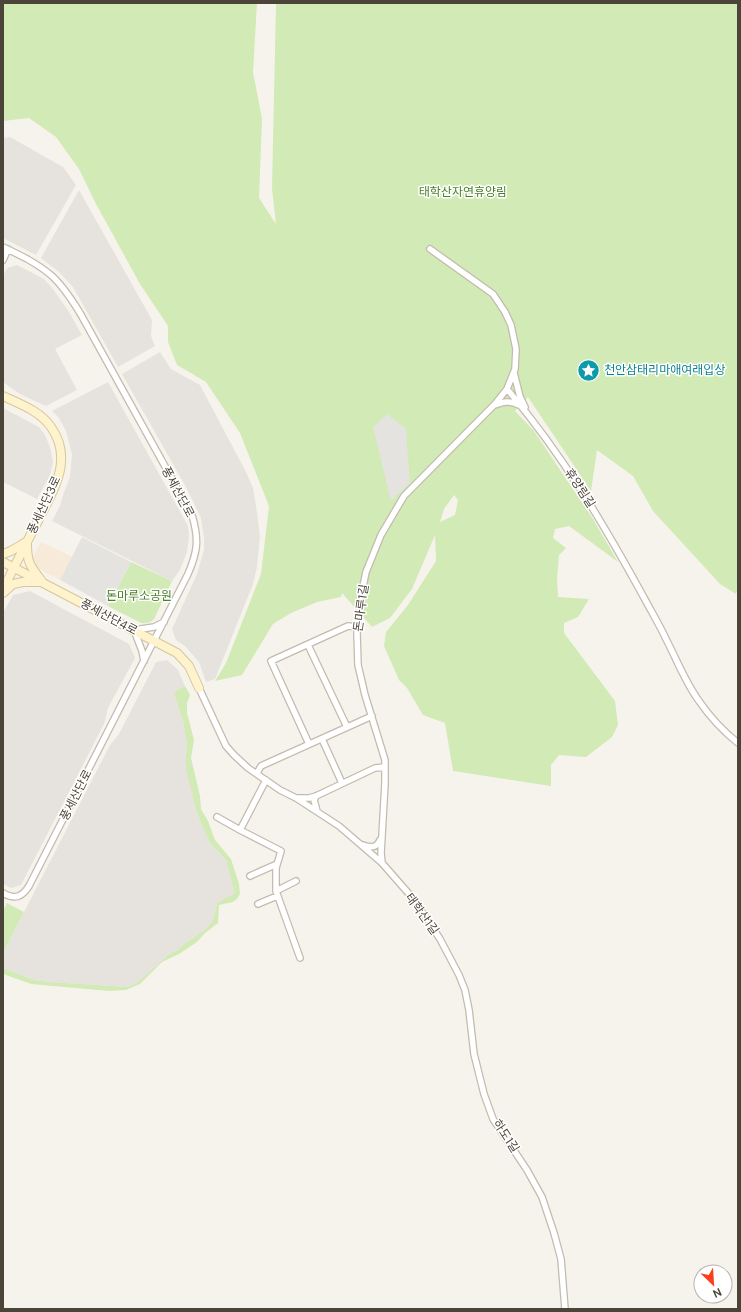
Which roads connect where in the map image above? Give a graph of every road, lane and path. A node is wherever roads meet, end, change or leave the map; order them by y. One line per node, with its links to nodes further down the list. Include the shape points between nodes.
1 (6, 248): 3 (street, 풍세산단로); 17 (street, 풍세산단로, via 30,260 52,276 68,294 192,515 197,544 194,561)
2 (430, 249): 4 (street, via 492,294 505,312 511,325 516,350)
3 (3, 260)
4 (514, 371): 5 (street); 9 (street, via 520,396)
5 (507, 389): 7 (street, 돈마루1길); 8 (street, 휴양림길)
6 (3, 396): 10 (street, 풍세산단3로, via 41,416 56,434 60,448 59,475)
7 (493, 406): 8 (street, via 513,402); 18 (street, 돈마루1길, via 404,496 397,507 381,535 366,572)
8 (523, 408): 9 (street, 휴양림길)
9 (529, 416): 27 (street, 휴양림길, via 560,456 597,513 698,700 710,717)
10 (27, 542): 11 (street); 13 (street, 풍세산단3로); 14 (street, via 30,566)
11 (3, 554)
12 (3, 562): 13 (street, 풍세산단4로)
13 (14, 568): 14 (street, 풍세산단4로); 15 (street, 풍세산단3로)
14 (42, 582): 16 (street, via 13,584); 19 (street, 풍세산단4로)
15 (3, 589)
16 (3, 593)
17 (164, 622): 19 (street, via 154,627); 20 (street, 풍세산단로)
18 (357, 627): 21 (street, via 348,626); 24 (street, 돈마루1길, via 358,665)
19 (134, 630): 20 (street, 풍세산단4로); 22 (street)
20 (154, 641): 22 (street, 풍세산단로); 23 (street, 풍세산단4로, via 177,653 189,666)
21 (308, 644): 25 (street); 28 (street, via 271,661)
22 (144, 661): 45 (street, 풍세산단로, via 25,893 14,898)
23 (199, 688): 30 (street, via 226,746)
24 (372, 716): 25 (street); 29 (street, 돈마루1길)
25 (347, 727): 26 (street)
26 (322, 739): 28 (street); 32 (street)
27 (738, 743)
28 (309, 744): 30 (street, via 260,766)
29 (385, 767): 32 (street, via 375,768); 38 (street, 돈마루1길)
30 (257, 773): 31 (street)
31 (266, 780): 34 (street); 37 (street)
32 (342, 783): 33 (street)
33 (316, 796): 34 (street); 35 (street, via 314,800)
34 (296, 798): 35 (street)
35 (317, 811): 39 (street)
36 (217, 817): 37 (street)
37 (240, 830): 41 (street, via 281,851)
38 (382, 836): 39 (street, via 378,845 374,847); 40 (street, 돈마루1길)
39 (361, 845): 40 (street)
40 (382, 863): 48 (street, 태학산1길, via 423,913)
41 (277, 864): 42 (street); 44 (street)
42 (250, 876)
43 (296, 881): 44 (street)
44 (277, 893): 46 (street); 47 (street)
45 (3, 894)
46 (258, 904)
47 (300, 958)
48 (452, 960): 49 (street, 하도1길, via 465,990 474,1054 493,1119 542,1197 554,1233 561,1259)
49 (565, 1309)

